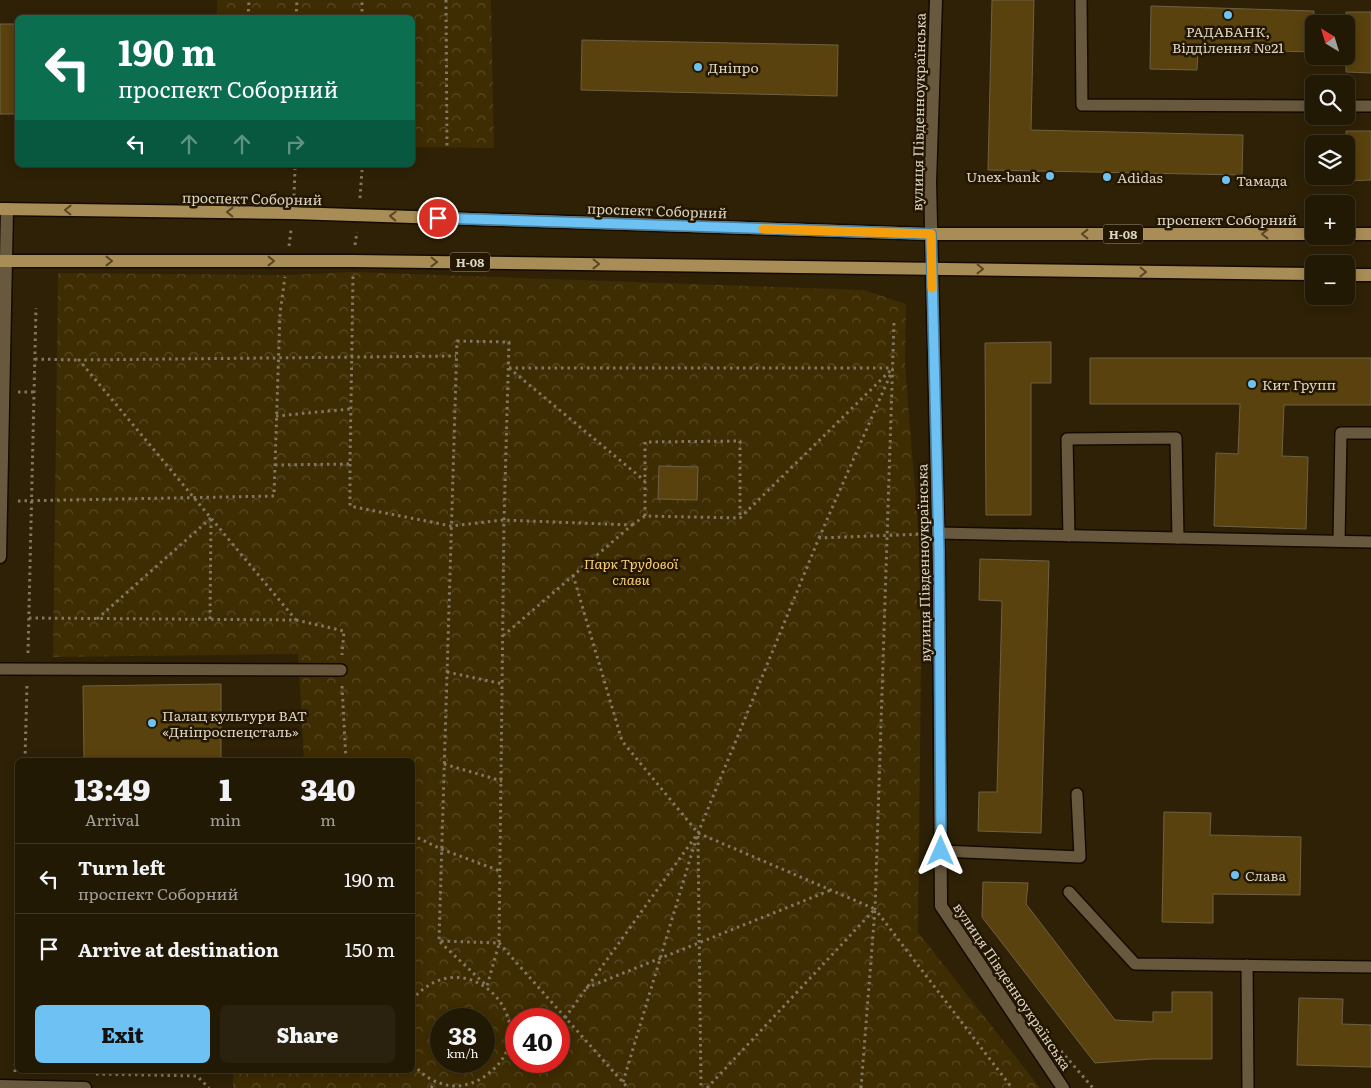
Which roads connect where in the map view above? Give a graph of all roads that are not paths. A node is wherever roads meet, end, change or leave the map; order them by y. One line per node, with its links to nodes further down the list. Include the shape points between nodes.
1 (936, 0): 7 (street, вулиця Південноукраїнська)
2 (1082, 0): 3 (lane, via 1082,105)
3 (1305, 106)
4 (1355, 106): 5 (lane)
5 (1371, 106)
6 (4, 209): 7 (main road, проспект Соборний / Н-08, one-way to 6, via 294,213); 11 (street)
7 (931, 234): 8 (main road, проспект Соборний / Н-08, one-way to 7); 12 (street, вулиця Південноукраїнська)
8 (1305, 234)
9 (1355, 234): 10 (main road)
10 (1371, 234)
11 (4, 261): 12 (main road, Н-08, one-way to 12, via 353,261); 22 (street)
12 (932, 269): 13 (main road, Н-08, one-way to 13); 17 (street, вулиця Південноукраїнська)
13 (1305, 274)
14 (1355, 275): 15 (main road)
15 (1371, 275)
16 (1371, 433): 20 (lane, via 1341,433)
17 (938, 533): 18 (lane); 26 (street, вулиця Південноукраїнська)
18 (1068, 536): 19 (lane); 19 (lane, via 1067,439 1176,438)
19 (1178, 538): 20 (lane)
20 (1339, 541): 21 (lane)
21 (1371, 542)
22 (0, 557)
23 (0, 669): 24 (lane)
24 (341, 670)
25 (1077, 794): 26 (lane, via 1080,857)
26 (941, 851): 32 (street, вулиця Південноукраїнська, via 941,906)
27 (1069, 892): 28 (lane, via 1135,964)
28 (1247, 965): 29 (lane); 33 (lane)
29 (1371, 967)
30 (0, 1086): 31 (street)
31 (85, 1088)
32 (1063, 1088)
33 (1248, 1088)

